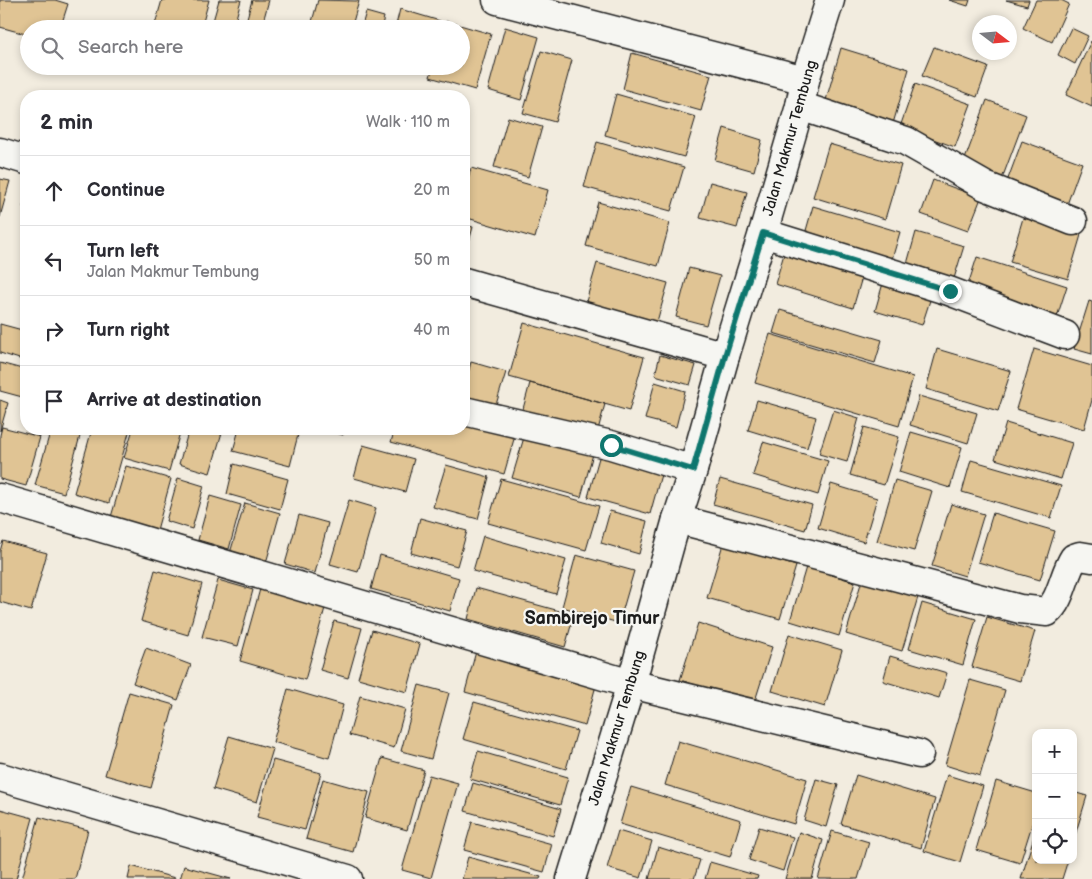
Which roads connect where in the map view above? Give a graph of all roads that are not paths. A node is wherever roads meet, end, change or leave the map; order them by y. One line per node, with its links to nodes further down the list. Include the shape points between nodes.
1 (497, 0): 3 (street)
2 (830, 0): 3 (street, Jalan Makmur Tembung)
3 (802, 93): 6 (street, via 906,141 985,186); 7 (street, Jalan Makmur Tembung)
4 (0, 152): 5 (street)
5 (20, 158)
6 (1073, 221)
7 (763, 233): 9 (street, via 950,291); 10 (street, Jalan Makmur Tembung)
8 (470, 284): 10 (street)
9 (1065, 335)
10 (725, 356): 12 (street, Jalan Makmur Tembung)
11 (470, 412): 12 (street, via 611,445)
12 (693, 470): 14 (street, Jalan Makmur Tembung)
13 (0, 498): 16 (street)
14 (677, 519): 15 (street, via 1020,609 1047,612 1054,606 1067,568 1074,558); 16 (street, Jalan Makmur Tembung)
15 (1092, 558)
16 (631, 684): 17 (street); 20 (street, Jalan Makmur Tembung)
17 (919, 754)
18 (0, 777): 19 (street)
19 (348, 879)
20 (571, 879)

